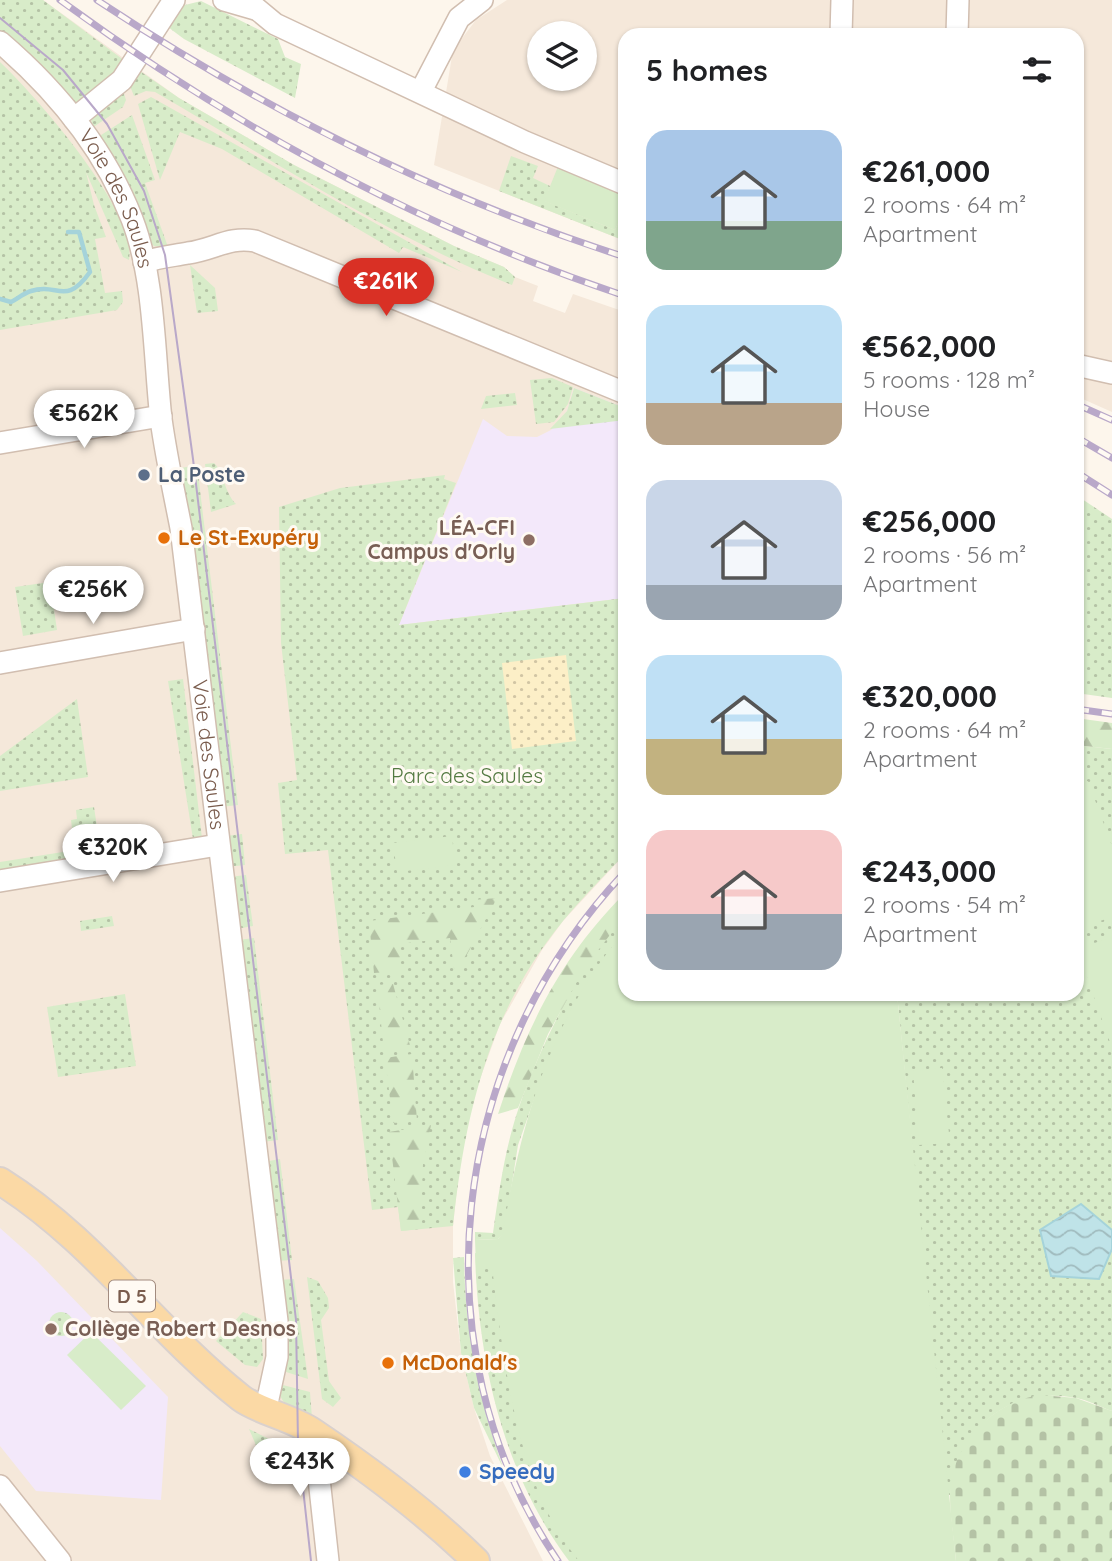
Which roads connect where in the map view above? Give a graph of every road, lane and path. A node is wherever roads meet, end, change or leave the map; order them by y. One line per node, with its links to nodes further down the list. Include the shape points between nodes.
1 (174, 0): 11 (street, via 122,80)
2 (224, 0): 6 (street)
3 (482, 0): 10 (street, via 458,18)
4 (842, 0): 7 (street)
5 (957, 0): 8 (street)
6 (250, 5): 10 (street, via 275,24)
7 (841, 28)
8 (957, 28)
9 (0, 42): 11 (street, Voie des Saules)
10 (421, 91): 12 (street)
11 (74, 119): 13 (street, Voie des Saules, via 120,191)
12 (618, 181)
13 (144, 262): 16 (street, via 232,239 254,242); 17 (street, Voie des Saules)
14 (1084, 367): 15 (street)
15 (1112, 373)
16 (618, 390)
17 (161, 416): 18 (street); 19 (street, Voie des Saules)
18 (0, 443)
19 (194, 629): 20 (street); 21 (street, Voie des Saules)
20 (0, 663)
21 (218, 845): 22 (street); 25 (street, Voie des Saules, via 277,1321 277,1357)
22 (0, 881)
23 (0, 1165): 25 (main road, D 5, via 38,1189 255,1391)
24 (0, 1181): 25 (main road, D 5, via 54,1220 238,1396)
25 (266, 1408): 26 (main road, D 5)
26 (314, 1433): 27 (main road, D 5); 28 (street); 33 (main road, D 5, via 330,1432 381,1463)
27 (352, 1460): 28 (street, via 332,1465); 32 (main road, D 5, via 384,1481)
28 (318, 1482): 31 (street)
29 (0, 1486): 30 (street)
30 (60, 1561)
31 (328, 1561)
32 (476, 1561)
33 (496, 1561)

